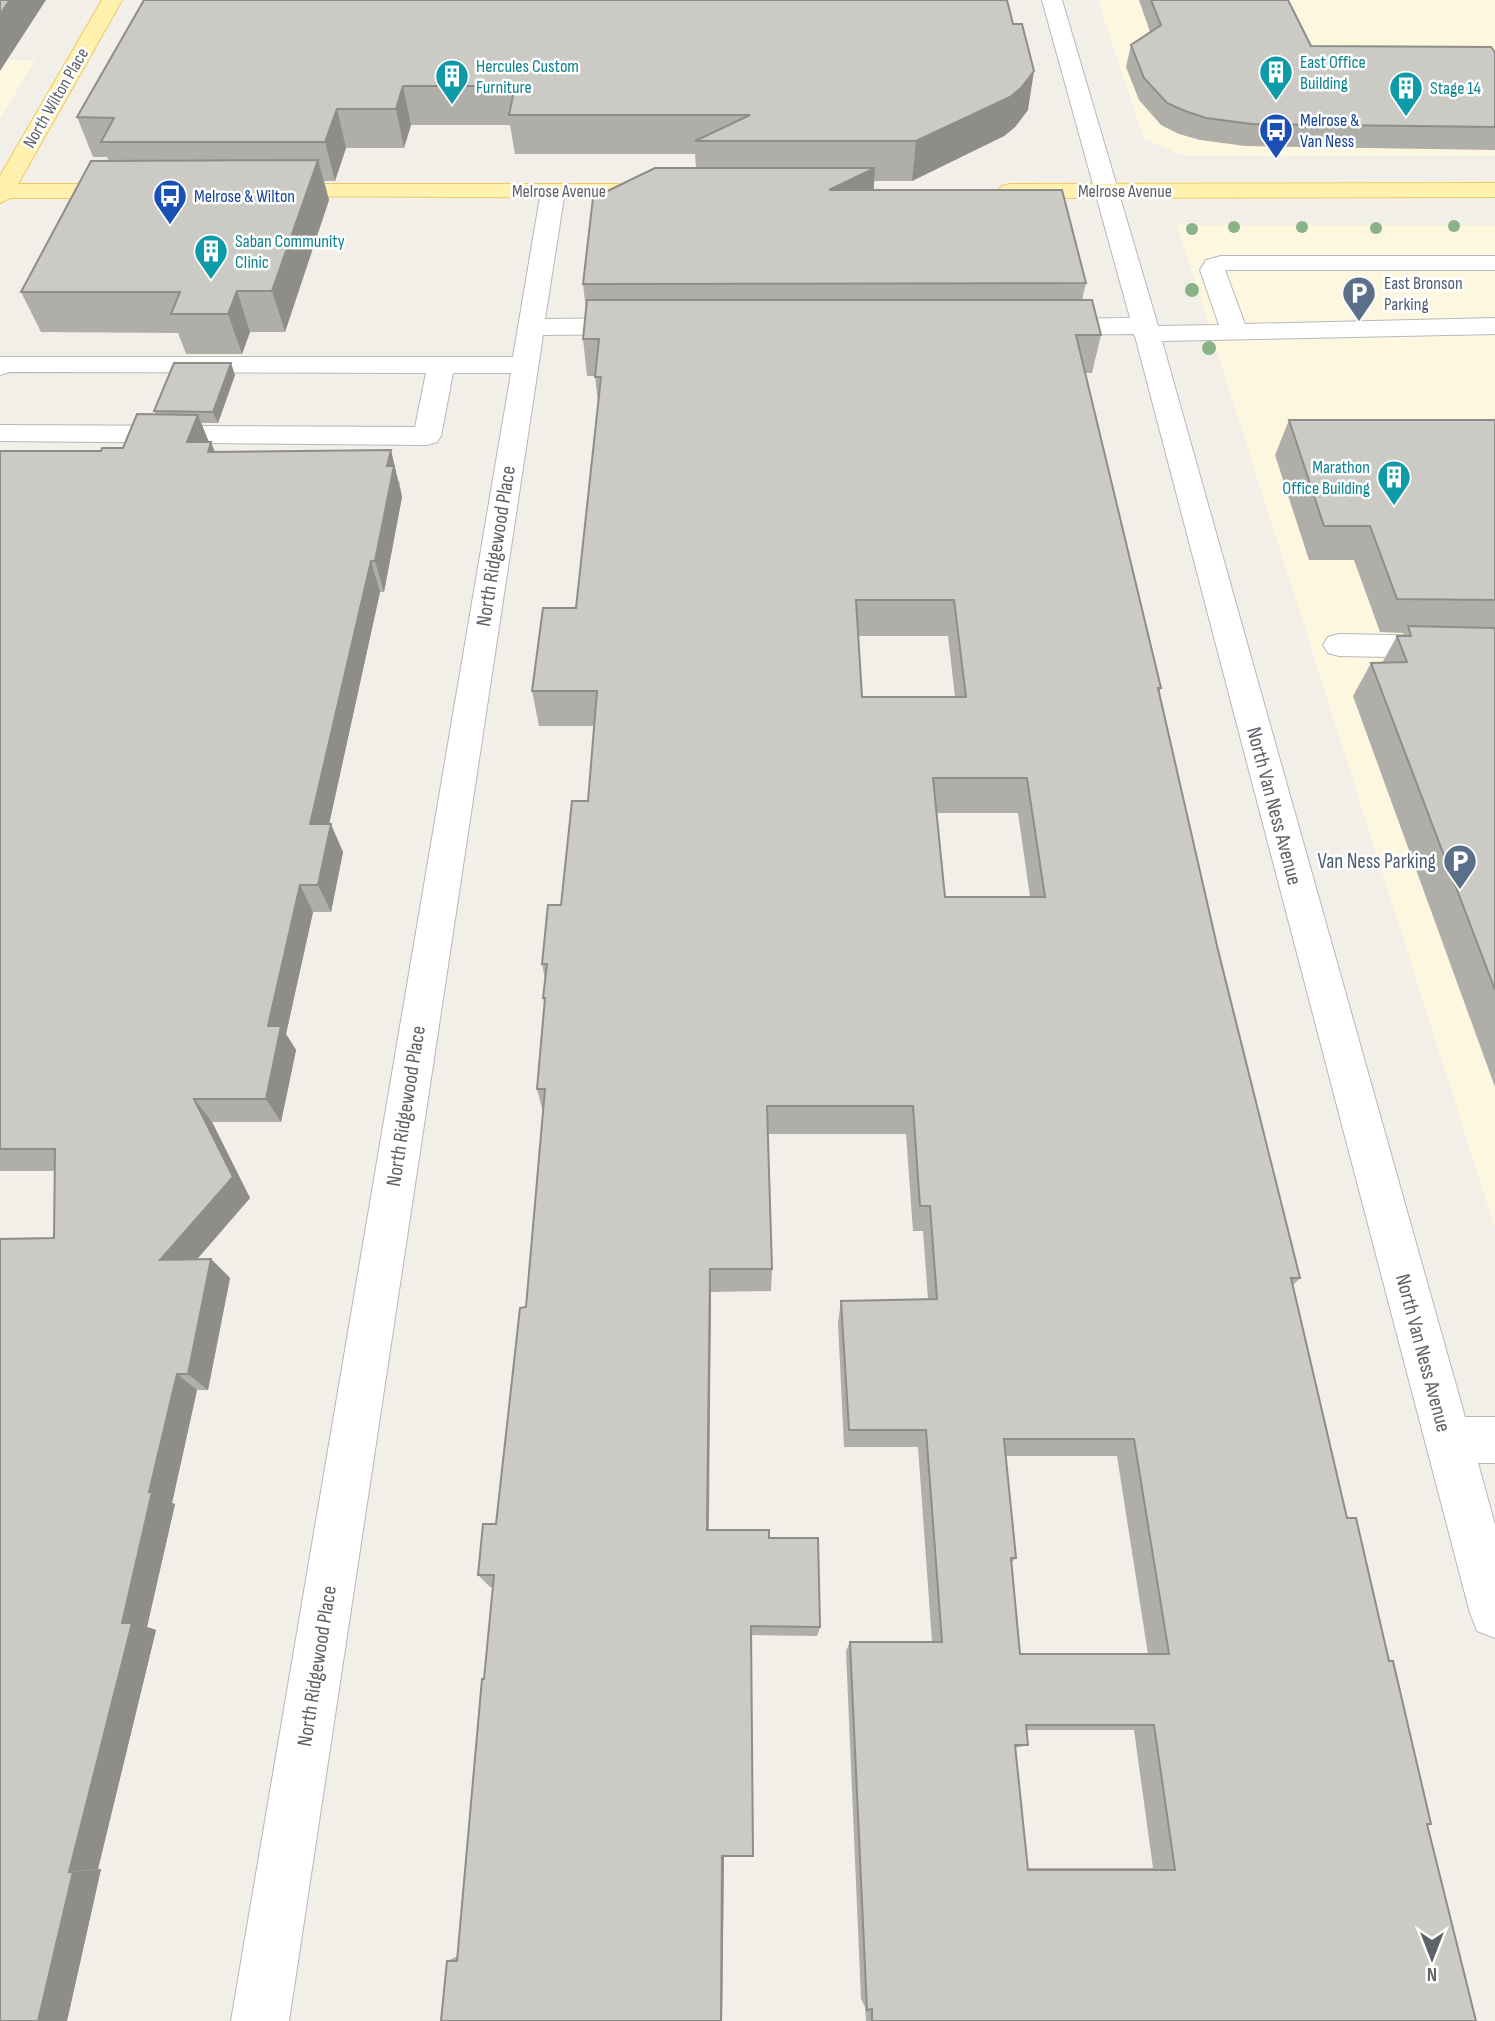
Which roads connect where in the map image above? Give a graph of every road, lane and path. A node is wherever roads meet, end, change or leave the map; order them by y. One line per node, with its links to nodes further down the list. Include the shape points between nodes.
1 (112, 0): 10 (main road, North Wilton Place)
2 (1052, 0): 9 (street, North Van Ness Avenue)
3 (1495, 190): 9 (main road, Melrose Avenue)
4 (155, 191): 10 (main road)
5 (248, 191): 6 (main road, Melrose Avenue)
6 (553, 191): 7 (main road, Melrose Avenue); 17 (street, North Ridgewood Place)
7 (687, 191)
8 (982, 191): 9 (main road, Melrose Avenue)
9 (1108, 191): 15 (street, North Van Ness Avenue)
10 (1, 193)
11 (1495, 263): 16 (street, via 1221,263 1212,270)
12 (658, 326): 17 (street)
13 (1495, 326): 16 (street)
14 (1029, 327): 15 (street)
15 (1145, 330): 16 (street); 23 (street, North Van Ness Avenue)
16 (1235, 332)
17 (528, 346): 19 (street); 26 (street, North Ridgewood Place)
18 (1, 365): 19 (street)
19 (441, 365): 20 (street, via 427,436)
20 (0, 433)
21 (1339, 645): 22 (street)
22 (1495, 648)
23 (1446, 1440): 24 (street); 25 (street, North Van Ness Avenue)
24 (1495, 1440)
25 (1495, 1613)
26 (260, 2021)

